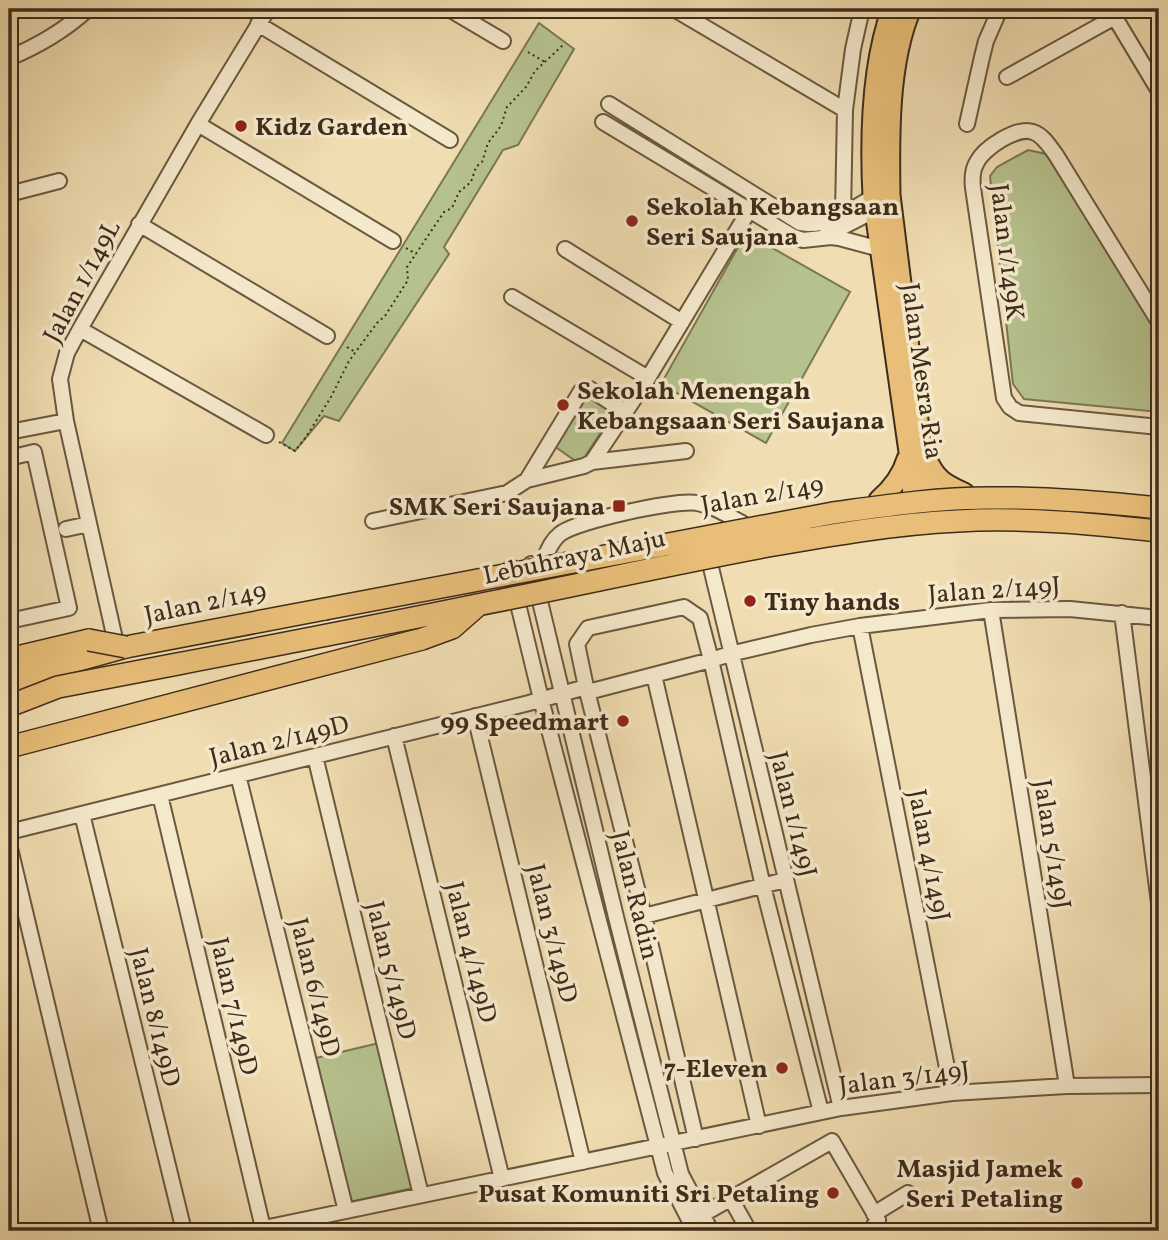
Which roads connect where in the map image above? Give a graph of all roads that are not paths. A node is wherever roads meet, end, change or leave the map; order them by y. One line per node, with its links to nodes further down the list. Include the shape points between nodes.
1 (88, 9): 12 (street, via 35,47)
2 (268, 9): 10 (street, Jalan 1/149L)
3 (449, 9): 11 (street)
4 (674, 9): 16 (street)
5 (862, 9): 16 (street)
6 (892, 9): 23 (main road, Jalan Mesra Ria, via 876,84 871,159)
7 (911, 9): 30 (main road, Jalan Mesra Ria, via 893,83)
8 (1000, 9): 19 (street, via 986,41)
9 (1112, 13): 13 (street); 14 (street)
10 (258, 24): 18 (street, Jalan 1/149L); 20 (street)
11 (503, 41)
12 (9, 58)
13 (1007, 77)
14 (1159, 91)
15 (609, 104): 25 (street, via 800,223 819,224)
16 (845, 110): 25 (street)
17 (603, 122): 24 (street)
18 (198, 124): 26 (street, Jalan 1/149L); 28 (street)
19 (967, 124)
20 (450, 140)
21 (59, 181): 22 (street)
22 (9, 194)
23 (874, 202): 25 (street); 27 (street, via 863,216); 30 (main road, Jalan Mesra Ria)
24 (750, 209): 27 (street, via 792,236); 32 (street)
25 (844, 214)
26 (139, 224): 34 (street, Jalan 1/149L); 35 (street)
27 (822, 238): 30 (street)
28 (393, 241)
29 (565, 249): 32 (street)
30 (889, 249): 43 (main road, Jalan Mesra Ria)
31 (512, 297): 36 (street)
32 (682, 322): 36 (street)
33 (1159, 322): 39 (street, Jalan 1/149K, via 1042,137 1023,131 982,155 975,164 973,188 1004,398 1019,413)
34 (80, 329): 38 (street, Jalan 1/149L, via 60,379); 41 (street)
35 (327, 336)
36 (648, 378): 37 (street)
37 (625, 412): 45 (street); 46 (street, via 590,389 581,391)
38 (66, 421): 40 (street); 54 (street, Jalan 1/149L)
39 (1159, 426)
40 (9, 432)
41 (266, 435)
42 (686, 451): 45 (street)
43 (916, 451): 47 (main road, via 939,480); 48 (main road, Jalan Mesra Ria); 49 (main road, via 890,492)
44 (9, 458): 68 (street, via 34,452 69,608)
45 (592, 462): 46 (street)
46 (527, 480): 52 (street, via 507,493)
47 (964, 493): 48 (main road, Jalan 2/149); 50 (main road, Jalan 2/149, via 1075,493)
48 (920, 496): 49 (main road, Jalan 2/149); 58 (main road, Jalan Mesra Ria)
49 (879, 500): 53 (main road, Jalan 2/149)
50 (1159, 502)
51 (1159, 508): 70 (highway, Lebuhraya Maju, bridge, via 1065,499 908,503)
52 (373, 521)
53 (742, 523): 56 (main road, Jalan 2/149); 60 (street, via 714,507 694,502 669,504 580,524 562,532)
54 (89, 524): 55 (street); 70 (street, Jalan 1/149L)
55 (66, 529)
56 (703, 531): 60 (main road, Jalan 2/149); 61 (street, Jalan 1/149J)
57 (1159, 531): 64 (highway, Lebuhraya Maju, bridge, via 1030,520 885,527 703,558)
58 (924, 533): 59 (main road, Jalan 2/149, via 1020,527); 61 (main road, Jalan 2/149, via 854,540)
59 (1159, 538)
60 (528, 564): 62 (street, Jalan Radin); 63 (street, Jalan Radin); 70 (main road, Jalan 2/149)
61 (710, 567): 62 (main road, Jalan 2/149); 71 (street, Jalan 1/149J)
62 (538, 601): 63 (main road, Jalan 2/149); 78 (street, Jalan Radin)
63 (518, 604): 79 (street, Jalan Radin); 80 (main road, Jalan 2/149, via 279,649 136,670)
64 (478, 605): 81 (highway, Lebuhraya Maju, bridge, via 58,688); 84 (highway, bridge, via 452,628 422,639)
65 (991, 610): 66 (street, Jalan 2/149J); 69 (street, Jalan 2/149J); 97 (street, Jalan 5/149J)
66 (1122, 613): 67 (street, Jalan 2/149J); 94 (street)
67 (1159, 618)
68 (9, 621)
69 (860, 626): 71 (street, Jalan 2/149J); 98 (street, Jalan 4/149J)
70 (121, 647): 72 (highway, bridge, via 89,640); 74 (main road, Jalan 2/149); 76 (highway, Lebuhraya Maju)
71 (730, 654): 73 (street, Jalan 2/149J); 91 (street, Jalan 1/149J)
72 (9, 659)
73 (711, 660): 75 (street, Jalan 2/149J); 77 (street, via 700,618 684,607 588,628 578,644); 92 (street)
74 (9, 671)
75 (654, 675): 77 (street, Jalan 2/149J); 93 (street)
76 (9, 683)
77 (587, 689): 78 (street, Jalan 2/149J); 95 (street)
78 (561, 694): 79 (street, Jalan 2/149D); 103 (street, Jalan Radin)
79 (541, 699): 82 (street, Jalan 2/149D); 103 (street, Jalan Radin)
80 (9, 700)
81 (9, 706)
82 (475, 716): 83 (street, Jalan 2/149D); 104 (street, Jalan 3/149D)
83 (394, 736): 85 (street, Jalan 2/149D); 105 (street, Jalan 4/149D)
84 (9, 747)
85 (315, 756): 86 (street, Jalan 2/149D); 107 (street, Jalan 5/149D)
86 (238, 775): 87 (street, Jalan 2/149D); 109 (street, Jalan 6/149D)
87 (159, 795): 88 (street, Jalan 2/149D); 112 (street, Jalan 7/149D)
88 (82, 814): 89 (street, Jalan 2/149D); 114 (street, Jalan 8/149D)
89 (9, 832)
90 (9, 844): 113 (street)
91 (785, 880): 92 (street); 99 (street, Jalan 1/149J)
92 (763, 886): 93 (street); 100 (street)
93 (706, 899): 95 (street); 101 (street)
94 (1159, 903)
95 (644, 916): 102 (street)
96 (1159, 1085): 97 (street, Jalan 3/149J)
97 (1067, 1086): 98 (street, Jalan 3/149J)
98 (952, 1093): 99 (street, Jalan 3/149J)
99 (841, 1108): 100 (street, Jalan 3/149J)
100 (821, 1112): 101 (street, Jalan 3/149J)
101 (759, 1126): 102 (street, Jalan 3/149J)
102 (696, 1139): 103 (street, Jalan 3/149J)
103 (666, 1145): 104 (street, Jalan 3/149J); 111 (street, Jalan Radin); 115 (street, Jalan Radin, via 668,1180)
104 (583, 1162): 105 (street, Jalan 3/149J)
105 (502, 1179): 107 (street, Jalan 3/149J)
106 (908, 1193): 110 (street)
107 (421, 1195): 109 (street, Jalan 3/149J)
108 (731, 1199): 110 (street, via 832,1141); 111 (street); 117 (street)
109 (346, 1211): 112 (street, Jalan 3/149J)
110 (874, 1214): 118 (street, via 878,1220)
111 (702, 1215): 116 (street, Jalan Radin)
112 (256, 1230)
113 (101, 1231)
114 (184, 1231)
115 (695, 1231)
116 (711, 1231)
117 (750, 1231)
118 (870, 1231)

